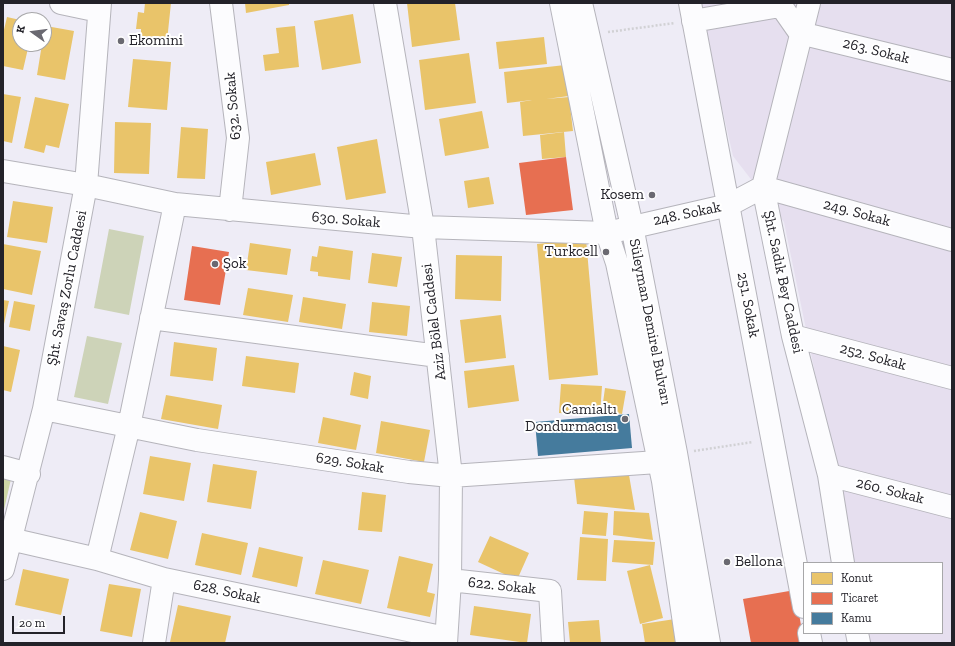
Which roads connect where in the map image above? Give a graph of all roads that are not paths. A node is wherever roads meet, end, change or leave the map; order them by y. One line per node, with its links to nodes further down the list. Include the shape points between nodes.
1 (61, 3): 8 (street)
2 (221, 3): 17 (street, 632. Sokak, via 238,138)
3 (385, 3): 19 (street, Aziz Bölel Caddesi)
4 (561, 3): 20 (street, Süleyman Demirel Bulvarı)
5 (581, 3): 18 (street, Süleyman Demirel Bulvarı)
6 (809, 3): 10 (street, Şht. Sadık Bey Caddesi)
7 (780, 5): 9 (street); 10 (street)
8 (99, 7): 13 (street, Şht. Savaş Zorlu Caddesi)
9 (692, 12): 16 (street, 251. Sokak)
10 (800, 33): 11 (street, 263. Sokak); 14 (street, Şht. Sadık Bey Caddesi)
11 (952, 70)
12 (3, 171): 13 (street, 630. Sokak)
13 (86, 185): 15 (street, 630. Sokak); 26 (street, Şht. Savaş Zorlu Caddesi)
14 (763, 187): 16 (street, 248. Sokak); 21 (street, 249. Sokak); 23 (street, Şht. Sadık Bey Caddesi)
15 (175, 204): 17 (street, 630. Sokak); 22 (street)
16 (729, 205): 18 (street, 248. Sokak); 40 (street, 251. Sokak)
17 (230, 210): 19 (street, 630. Sokak)
18 (632, 226): 20 (street, 248. Sokak); 28 (street, Süleyman Demirel Bulvarı)
19 (423, 227): 20 (street, 630. Sokak); 24 (street, Aziz Bölel Caddesi)
20 (607, 233): 28 (street, Süleyman Demirel Bulvarı)
21 (952, 240)
22 (151, 318): 24 (street); 27 (street)
23 (793, 336): 25 (street, 252. Sokak); 32 (street, Şht. Sadık Bey Caddesi)
24 (438, 356): 31 (street, Aziz Bölel Caddesi)
25 (952, 378)
26 (44, 410): 27 (street, 629. Sokak); 30 (street, Şht. Savaş Zorlu Caddesi)
27 (129, 426): 31 (street, 629. Sokak, via 197,440); 35 (street)
28 (667, 458): 31 (street, 629. Sokak); 44 (street, Süleyman Demirel Bulvarı, via 663,481); 45 (street, Süleyman Demirel Bulvarı)
29 (3, 467): 30 (street)
30 (29, 474): 34 (street, Şht. Savaş Zorlu Caddesi)
31 (451, 476): 39 (street, Aziz Bölel Caddesi)
32 (828, 476): 33 (street, 260. Sokak); 36 (street, Şht. Sadık Bey Caddesi)
33 (952, 507)
34 (10, 539): 35 (street, 628. Sokak); 37 (street, Şht. Savaş Zorlu Caddesi)
35 (97, 559): 38 (street, 628. Sokak)
36 (843, 562)
37 (3, 569)
38 (164, 579): 41 (street, 628. Sokak); 42 (street)
39 (450, 580): 41 (street, Aziz Bölel Caddesi); 43 (street, 622. Sokak, via 550,591)
40 (803, 602)
41 (446, 641)
42 (154, 643)
43 (553, 643)
44 (687, 643)
45 (710, 643)

